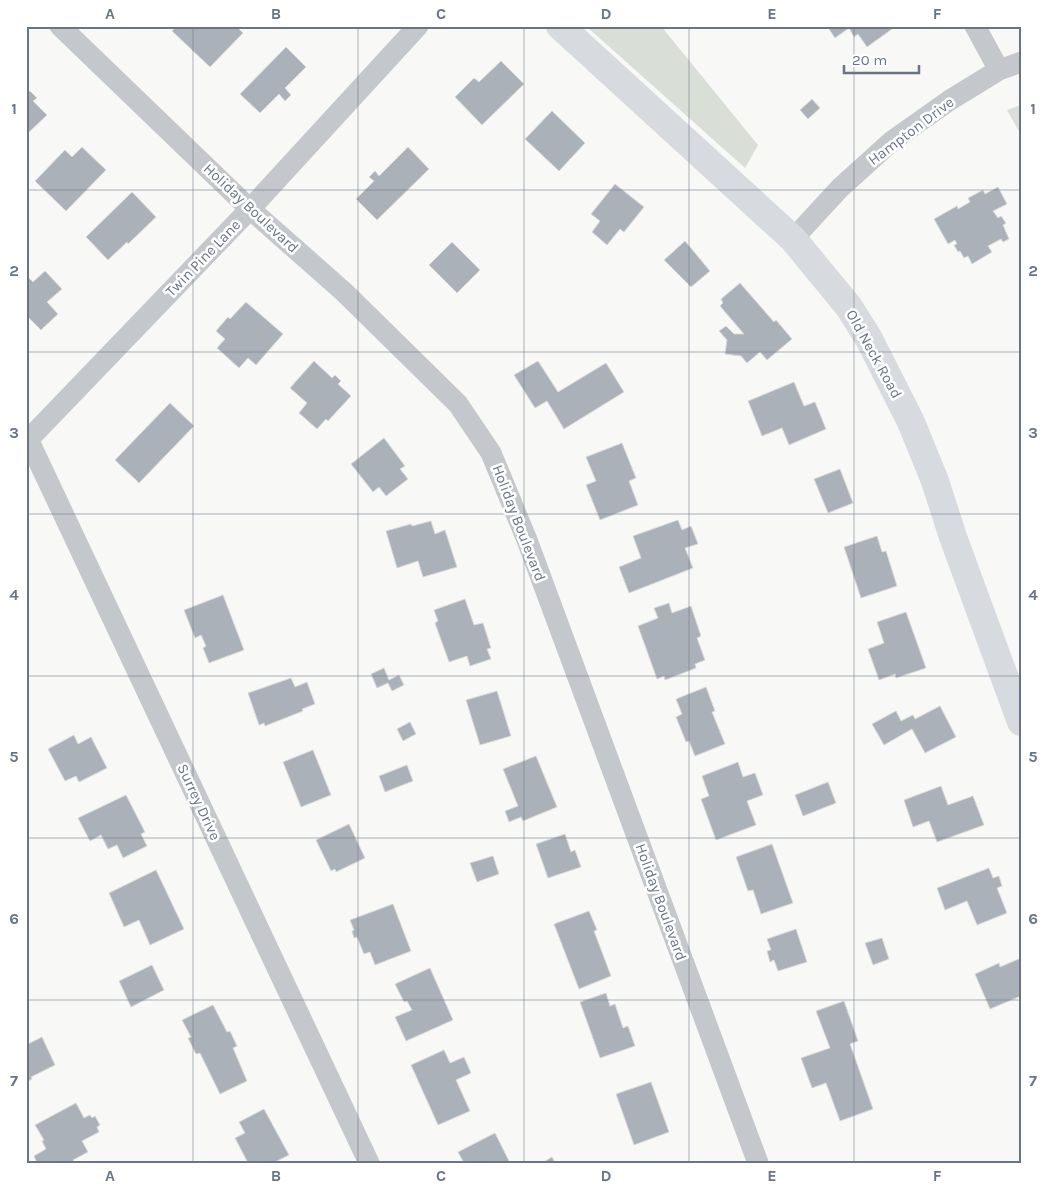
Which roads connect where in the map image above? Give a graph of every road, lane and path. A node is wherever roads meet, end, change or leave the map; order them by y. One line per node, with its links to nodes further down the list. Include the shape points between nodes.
1 (60, 26): 7 (street, Holiday Boulevard)
2 (418, 26): 7 (street, Twin Pine Lane)
3 (560, 26): 8 (street, Old Neck Road)
4 (975, 26): 6 (street)
5 (1021, 62): 6 (street, Hampton Drive)
6 (999, 70): 8 (street, Hampton Drive, via 892,141 840,188)
7 (250, 209): 9 (street, Twin Pine Lane); 12 (street, Holiday Boulevard, via 344,292 458,404 491,453 534,559)
8 (793, 239): 10 (street, Old Neck Road, via 849,307 869,339 910,422 935,481)
9 (28, 442): 11 (street, Surrey Drive)
10 (1021, 722)
11 (369, 1163)
12 (758, 1163)

